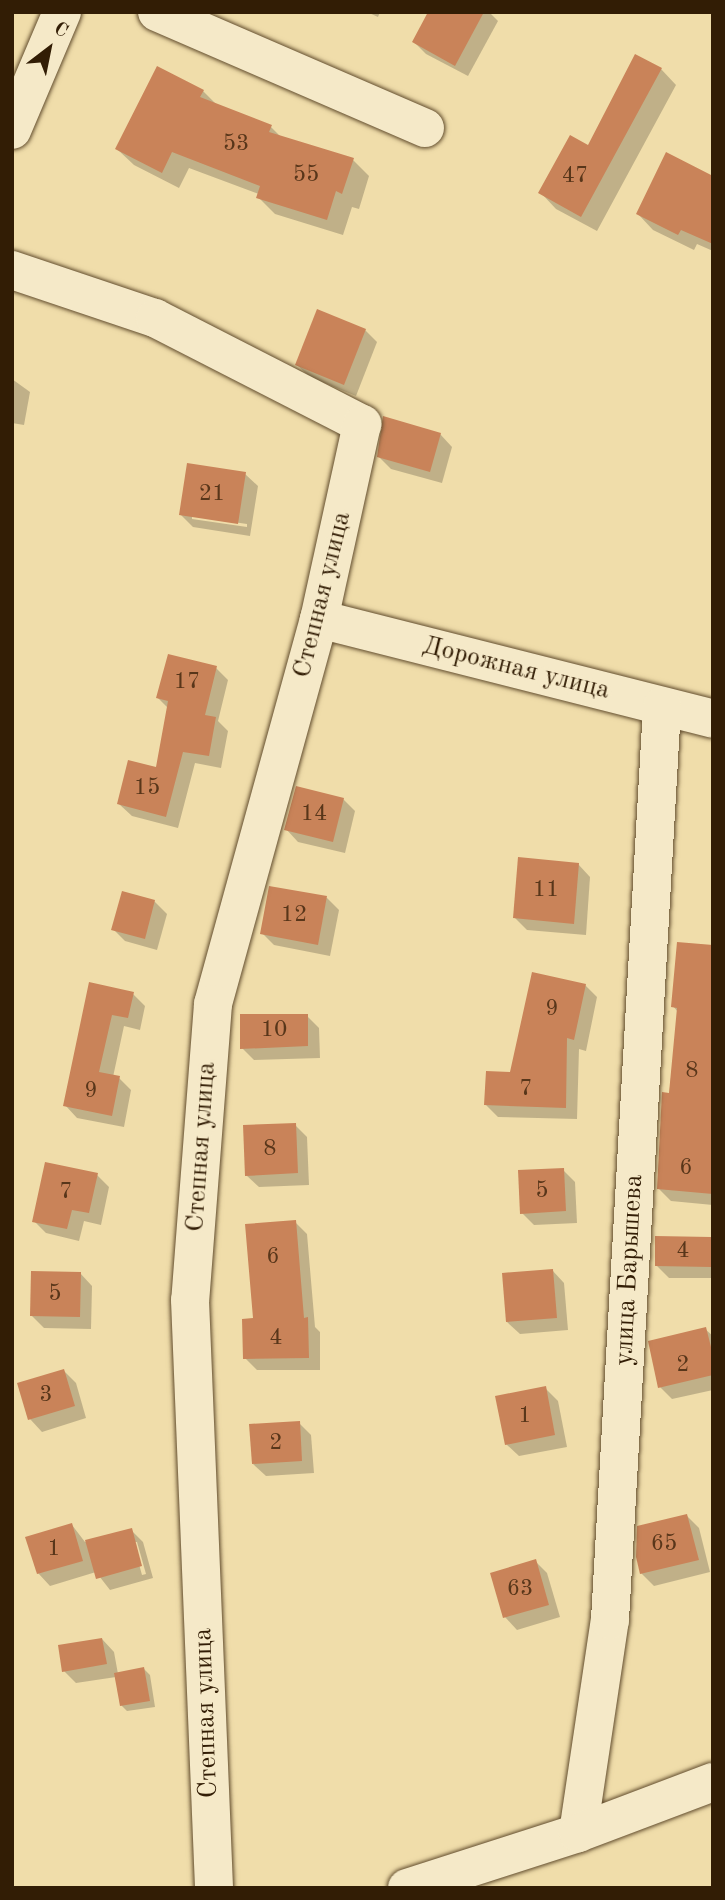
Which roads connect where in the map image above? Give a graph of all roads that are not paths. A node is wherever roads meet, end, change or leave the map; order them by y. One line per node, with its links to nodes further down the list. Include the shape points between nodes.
1 (62, 12): 4 (street)
2 (157, 12): 3 (street)
3 (425, 128)
4 (12, 130)
5 (12, 270): 6 (street, Степная улица, via 155,318 362,424)
6 (319, 619): 7 (street, Дорожная улица); 11 (street, Степная улица, via 213,1004 190,1300)
7 (662, 706): 8 (street, Дорожная улица); 10 (street, улица Барышева, via 610,1620)
8 (713, 719)
9 (713, 1782): 10 (street)
10 (578, 1833): 12 (street)
11 (214, 1888)
12 (407, 1888)

